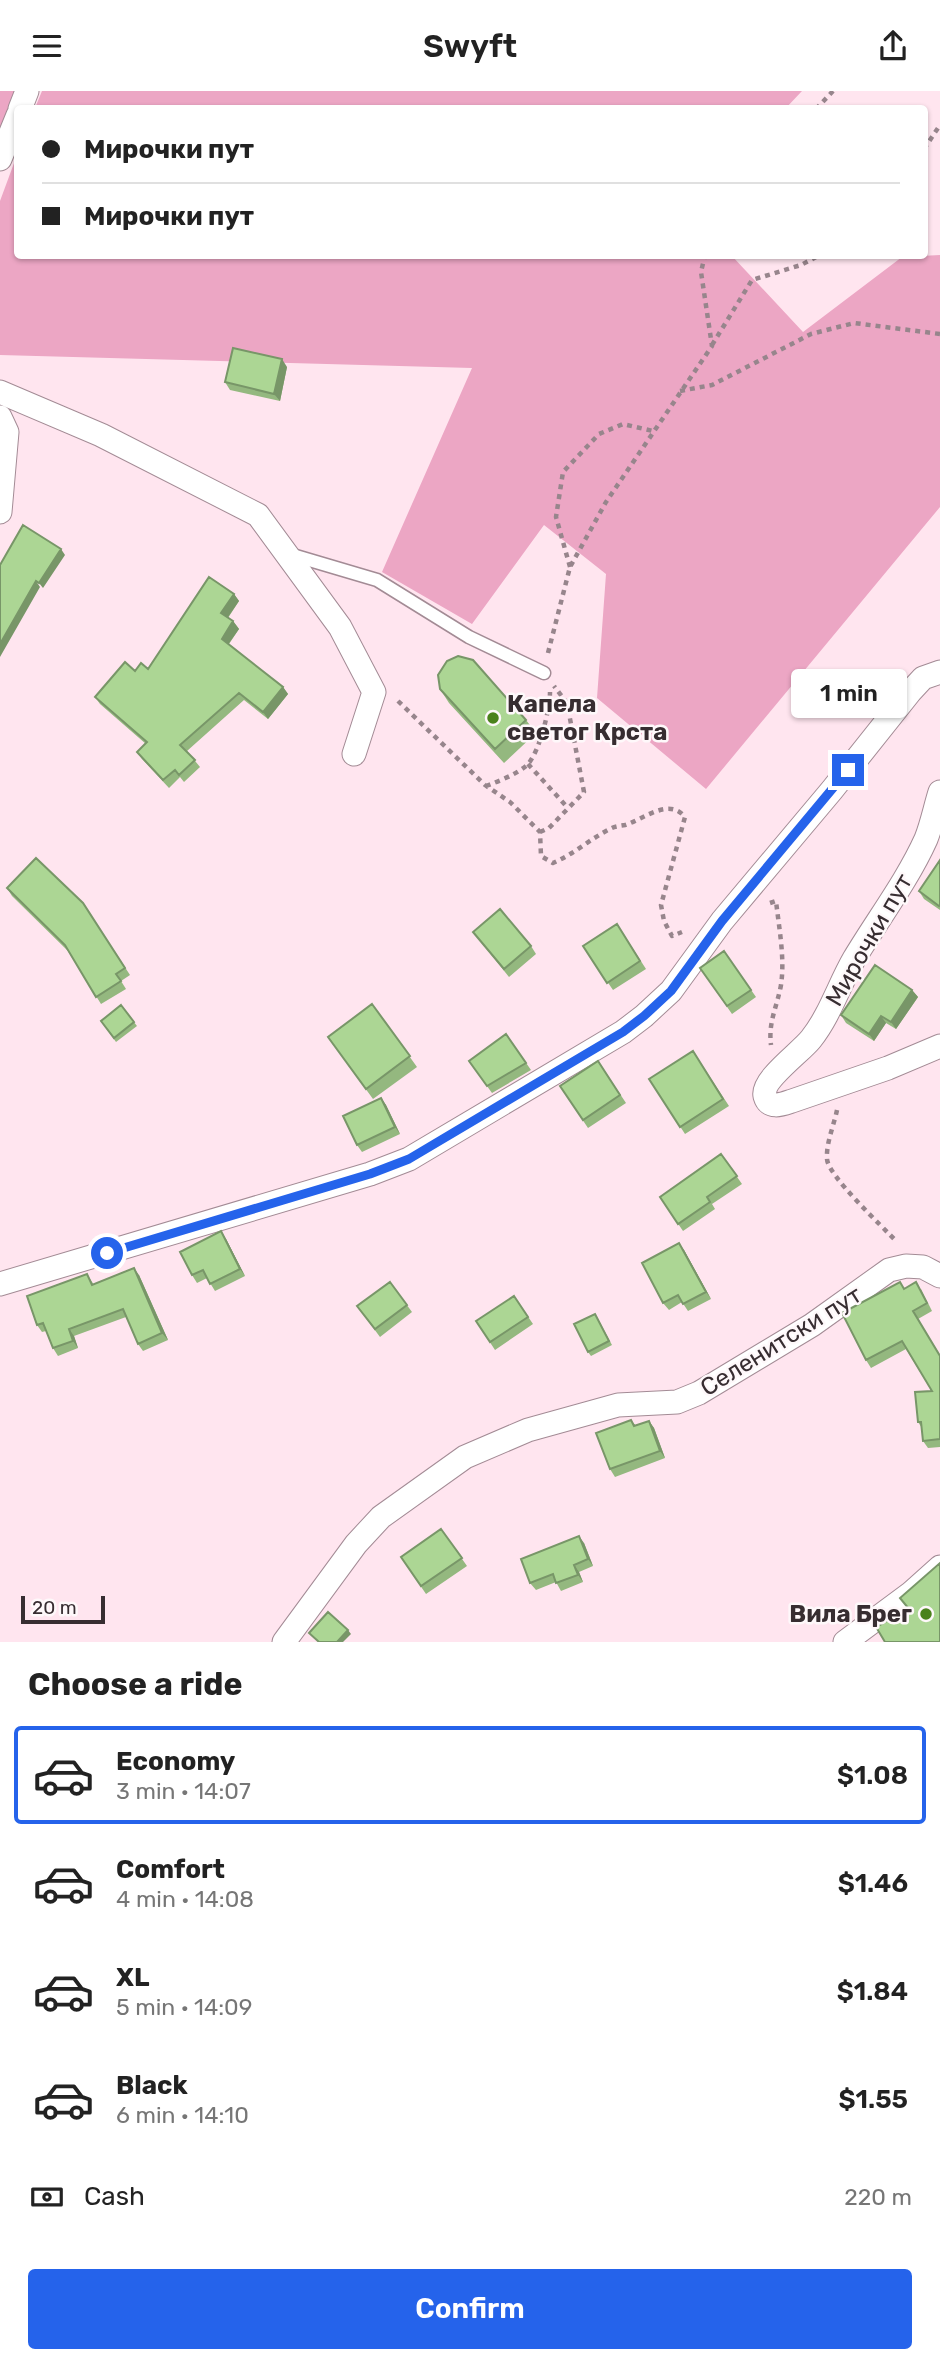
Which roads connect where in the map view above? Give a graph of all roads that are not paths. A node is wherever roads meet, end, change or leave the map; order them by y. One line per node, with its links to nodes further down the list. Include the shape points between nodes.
1 (14, 125): 2 (street)
2 (0, 159)
3 (0, 392): 6 (street, via 101,435 258,515)
4 (0, 417): 5 (street, via 7,432)
5 (0, 512)
6 (287, 554): 8 (lane, via 377,580 469,637); 9 (street, via 340,627 374,692)
7 (940, 671): 13 (street, via 923,678 910,692 722,921 671,991 623,1032 409,1159)
8 (544, 673)
9 (354, 754)
10 (940, 792): 11 (street, Мирочки пут, via 926,838 891,902 853,960 821,1025 776,1073 764,1092 766,1100 771,1105 792,1101)
11 (940, 1047)
12 (940, 1276): 15 (street, Селенитски пут, via 923,1267 889,1270 812,1325 677,1402 618,1405 528,1430 465,1457 381,1517)
13 (0, 1284)
14 (940, 1567): 16 (street)
15 (285, 1642)
16 (845, 1642)

